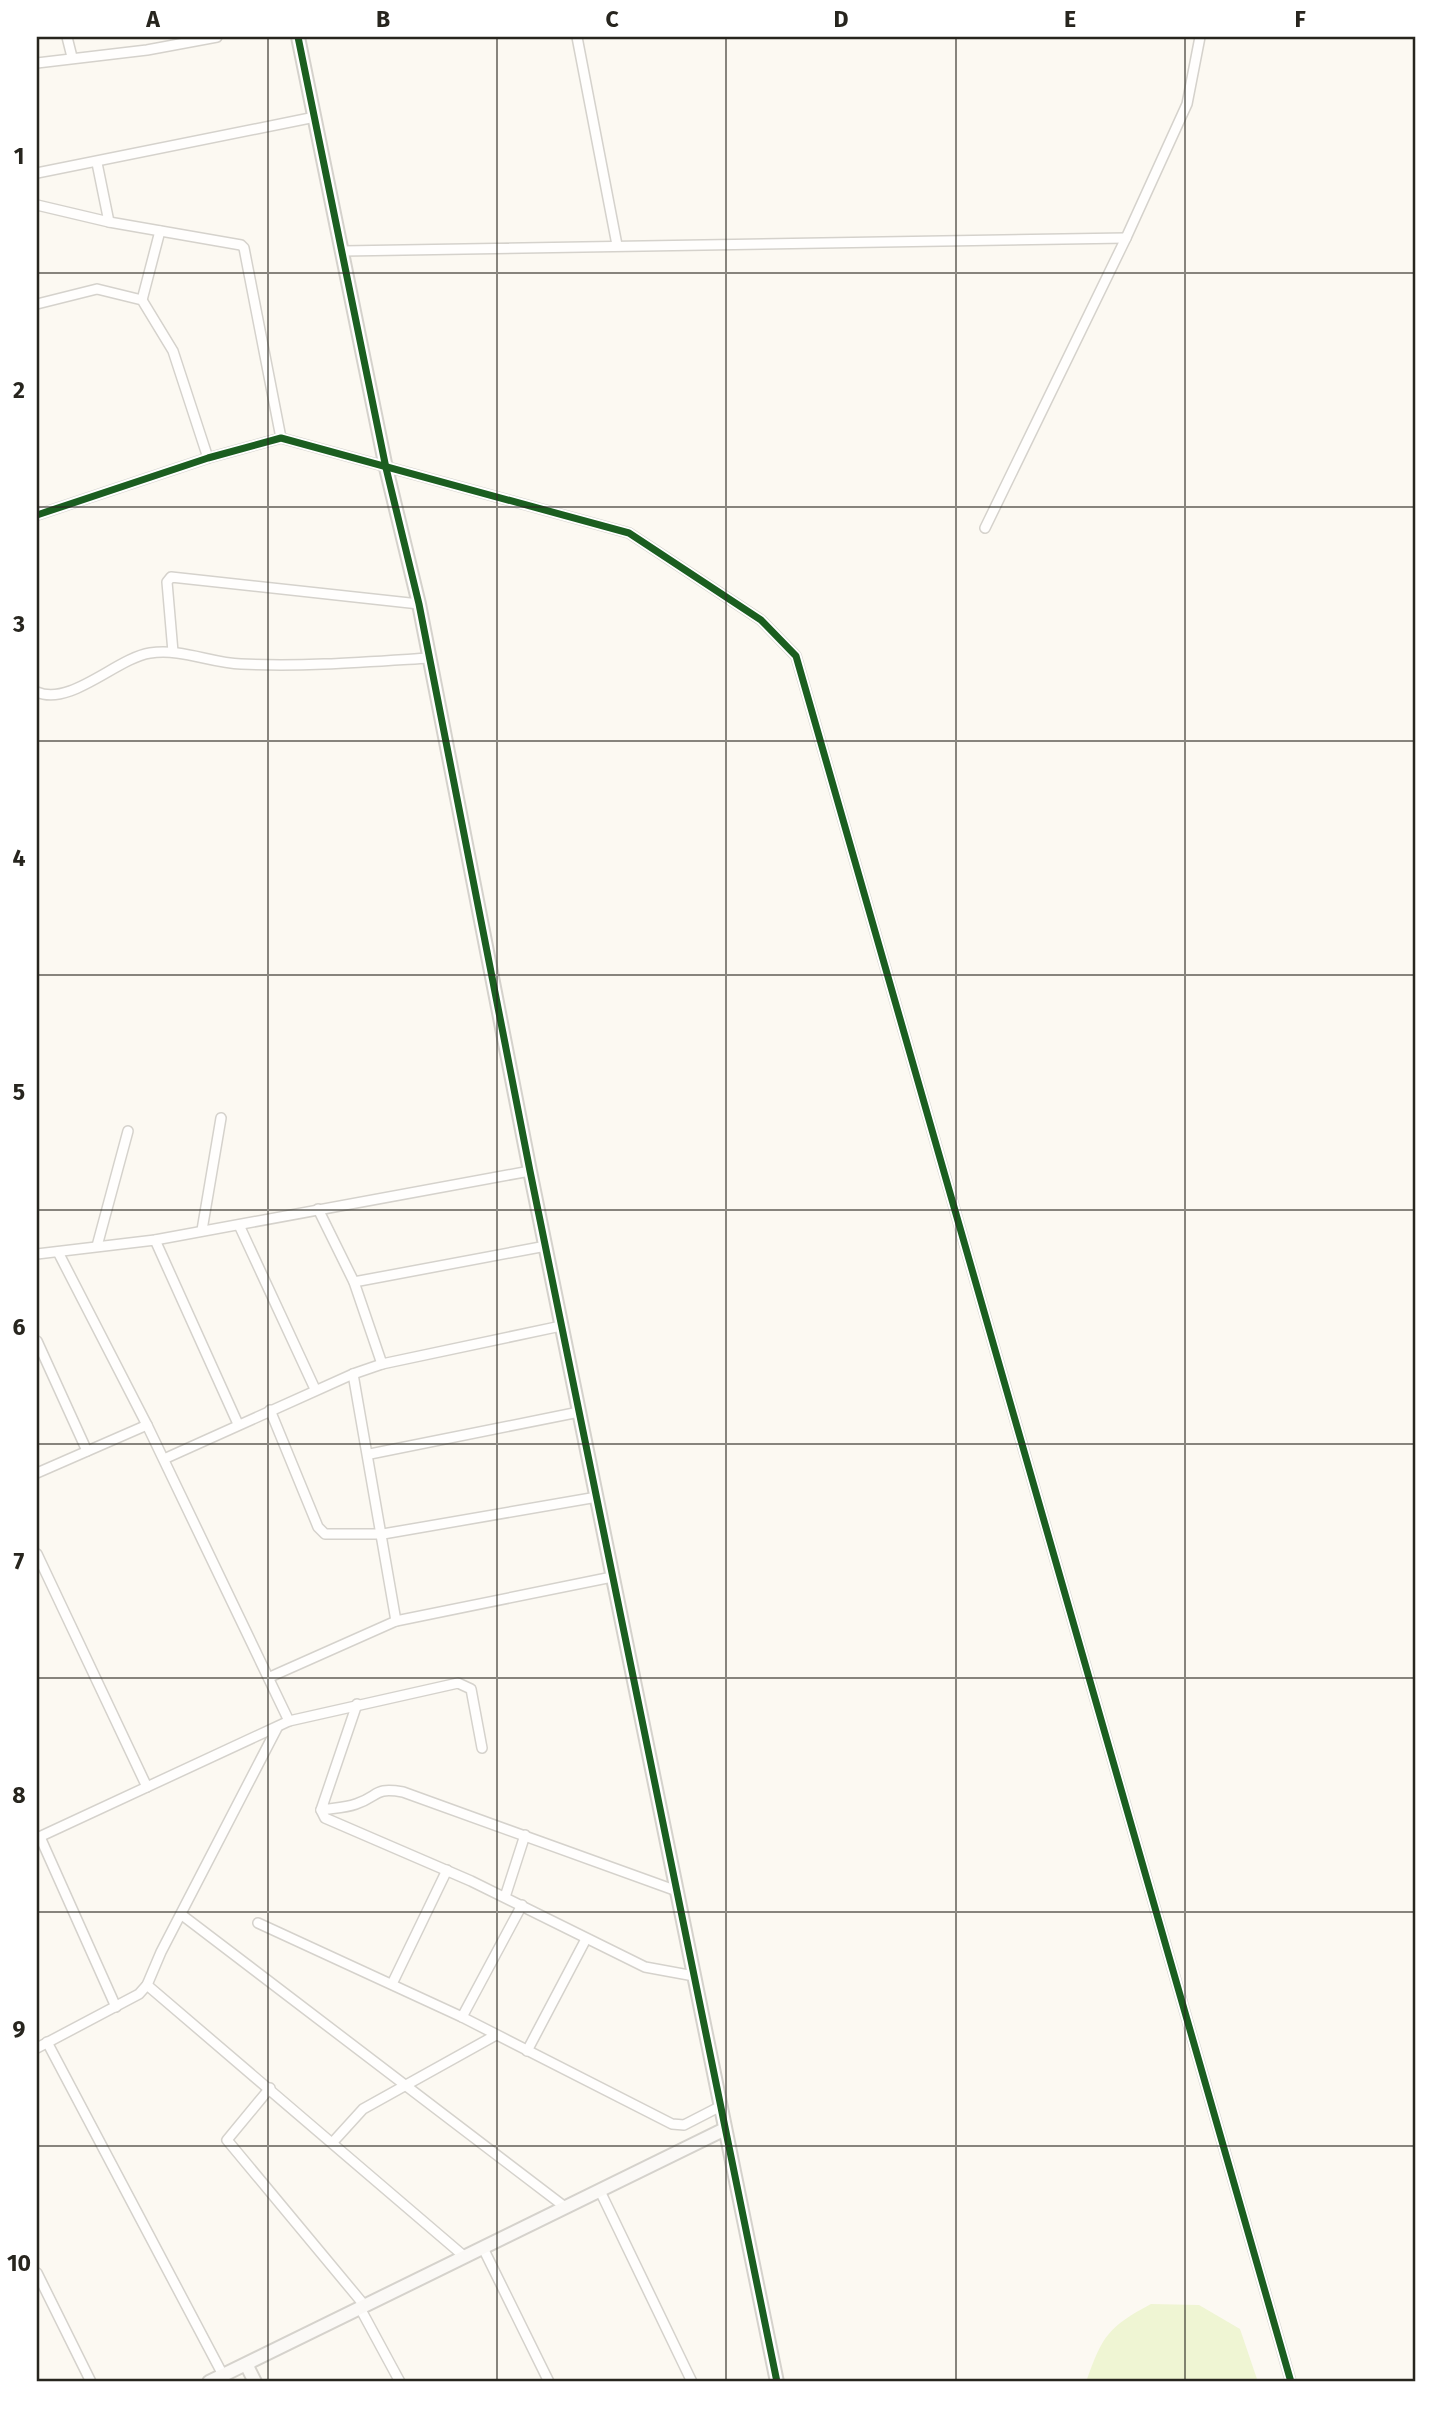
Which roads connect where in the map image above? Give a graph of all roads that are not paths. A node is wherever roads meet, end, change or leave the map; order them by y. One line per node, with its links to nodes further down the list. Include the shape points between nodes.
1 (67, 37): 6 (street)
2 (217, 37): 6 (street)
3 (298, 37): 8 (street)
4 (577, 37): 15 (street)
5 (1200, 37): 14 (street, via 1187,104)
6 (72, 57): 7 (street)
7 (37, 63)
8 (315, 117): 9 (street); 16 (street)
9 (97, 163): 10 (street); 12 (street)
10 (37, 173)
11 (37, 205): 12 (street)
12 (109, 222): 13 (street)
13 (160, 231): 17 (street); 19 (street, via 244,248)
14 (1126, 238): 15 (street); 23 (street)
15 (617, 245): 16 (street)
16 (343, 251): 21 (street)
17 (142, 300): 18 (street, via 97,289); 20 (street, via 173,351)
18 (37, 304)
19 (281, 439): 20 (street); 21 (street)
20 (208, 458): 22 (street)
21 (386, 468): 24 (street); 103 (street, via 629,533 761,620 796,656)
22 (37, 515)
23 (985, 528)
24 (419, 604): 25 (street, via 171,577 166,582); 26 (street)
25 (173, 652): 26 (street, via 237,664 299,666); 27 (street, via 147,653 66,692 46,696)
26 (429, 658): 30 (street)
27 (37, 692)
28 (221, 1118): 33 (street)
29 (128, 1131): 36 (street)
30 (530, 1171): 31 (street); 35 (street)
31 (318, 1209): 32 (street); 39 (street)
32 (239, 1225): 33 (street); 44 (street)
33 (202, 1230): 34 (street)
34 (155, 1240): 36 (street); 47 (street)
35 (546, 1245): 39 (street); 40 (street)
36 (97, 1247): 37 (street)
37 (58, 1252): 38 (street); 48 (street)
38 (37, 1254)
39 (354, 1282): 42 (street)
40 (561, 1326): 42 (street); 46 (street)
41 (37, 1341): 49 (street)
42 (382, 1364): 43 (street)
43 (353, 1374): 44 (street); 50 (street)
44 (315, 1389): 45 (street)
45 (270, 1410): 47 (street); 54 (street, via 318,1527 334,1536)
46 (579, 1412): 50 (street); 53 (street)
47 (238, 1424): 51 (street)
48 (147, 1425): 49 (street); 51 (street)
49 (87, 1451): 52 (street)
50 (370, 1454): 54 (street)
51 (163, 1459): 58 (street)
52 (37, 1474)
53 (597, 1497): 54 (street); 56 (street)
54 (383, 1534): 57 (street)
55 (37, 1554): 63 (street)
56 (612, 1577): 57 (street); 68 (street)
57 (396, 1621): 58 (street)
58 (270, 1677): 60 (street)
59 (357, 1704): 60 (street); 62 (street, via 466,1684 471,1689); 64 (street)
60 (289, 1721): 61 (street)
61 (277, 1728): 63 (street); 71 (street)
62 (482, 1748)
63 (147, 1787): 66 (street)
64 (321, 1810): 65 (street, via 352,1806 386,1789); 67 (street, via 325,1818)
65 (525, 1835): 68 (street); 69 (street)
66 (38, 1838): 77 (street)
67 (447, 1870): 69 (street); 75 (street)
68 (677, 1891): 74 (street)
69 (505, 1897): 70 (street)
70 (522, 1905): 73 (street); 78 (street)
71 (182, 1915): 76 (street); 83 (street)
72 (258, 1923): 75 (street)
73 (586, 1939): 74 (street, via 645,1967); 82 (street)
74 (694, 1976): 85 (street)
75 (392, 1984): 78 (street)
76 (147, 1985): 77 (street); 84 (street)
77 (116, 2007): 80 (street)
78 (462, 2017): 79 (street)
79 (496, 2035): 82 (street); 83 (street)
80 (47, 2042): 81 (street); 95 (street)
81 (37, 2048)
82 (527, 2050): 85 (street, via 672,2124 684,2125)
83 (407, 2084): 87 (street, via 363,2109); 89 (street)
84 (270, 2088): 87 (street); 93 (street, via 227,2140)
85 (721, 2106): 86 (street)
86 (726, 2129): 88 (street); 102 (street)
87 (333, 2142): 91 (street)
88 (600, 2191): 89 (street); 101 (street)
89 (565, 2207): 90 (street)
90 (483, 2248): 91 (street); 100 (street)
91 (465, 2257): 93 (street)
92 (37, 2273): 96 (street)
93 (363, 2307): 94 (street); 99 (street)
94 (247, 2366): 95 (street); 98 (street)
95 (223, 2375): 97 (street)
96 (91, 2382)
97 (209, 2382)
98 (255, 2382)
99 (400, 2382)
100 (549, 2382)
101 (692, 2382)
102 (777, 2382)
103 (1291, 2382)

